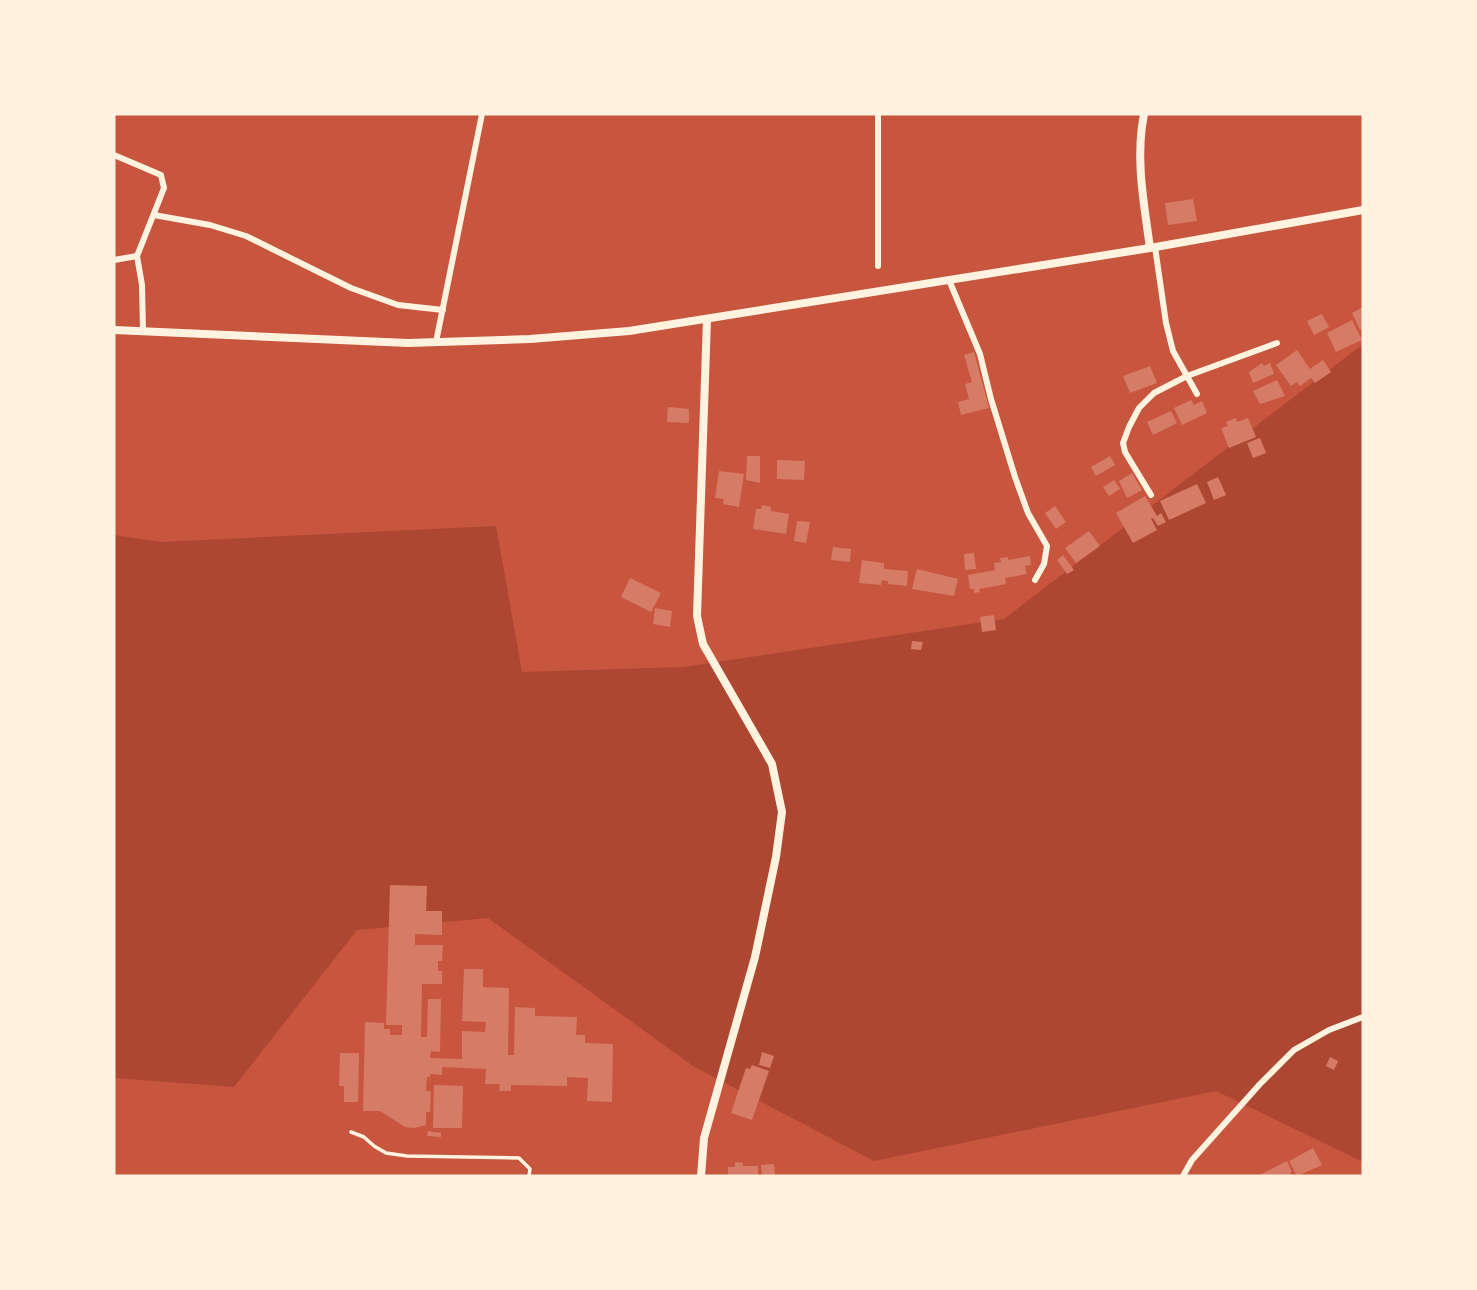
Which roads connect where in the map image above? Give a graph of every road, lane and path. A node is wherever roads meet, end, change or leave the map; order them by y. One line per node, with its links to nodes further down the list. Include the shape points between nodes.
1 (482, 114): 12 (street)
2 (878, 114): 10 (street)
3 (1144, 114): 7 (street, via 1139,139 1141,185)
4 (114, 155): 6 (street, via 162,175 164,188)
5 (1363, 210): 7 (street)
6 (154, 215): 8 (street); 12 (street, via 246,236 351,288 398,305)
7 (1153, 247): 11 (street); 18 (street, via 1168,333)
8 (137, 256): 9 (street); 15 (street)
9 (114, 260)
10 (878, 266)
11 (948, 280): 13 (street); 21 (street, via 980,354 1028,513 1047,546)
12 (443, 310): 16 (street)
13 (707, 319): 16 (street, via 604,333); 25 (street, via 696,616 703,644 772,764 782,812 755,957 704,1138)
14 (114, 330): 15 (street)
15 (144, 331): 16 (street)
16 (436, 342)
17 (1277, 343): 18 (street)
18 (1187, 376): 19 (street); 20 (street, via 1154,393 1139,408 1124,443)
19 (1197, 394)
20 (1151, 495)
21 (1035, 580)
22 (1363, 1017): 26 (street, via 1294,1050 1201,1151)
23 (351, 1132): 24 (lane, via 386,1153 519,1158 530,1168)
24 (529, 1176)
25 (701, 1176)
26 (1184, 1176)

